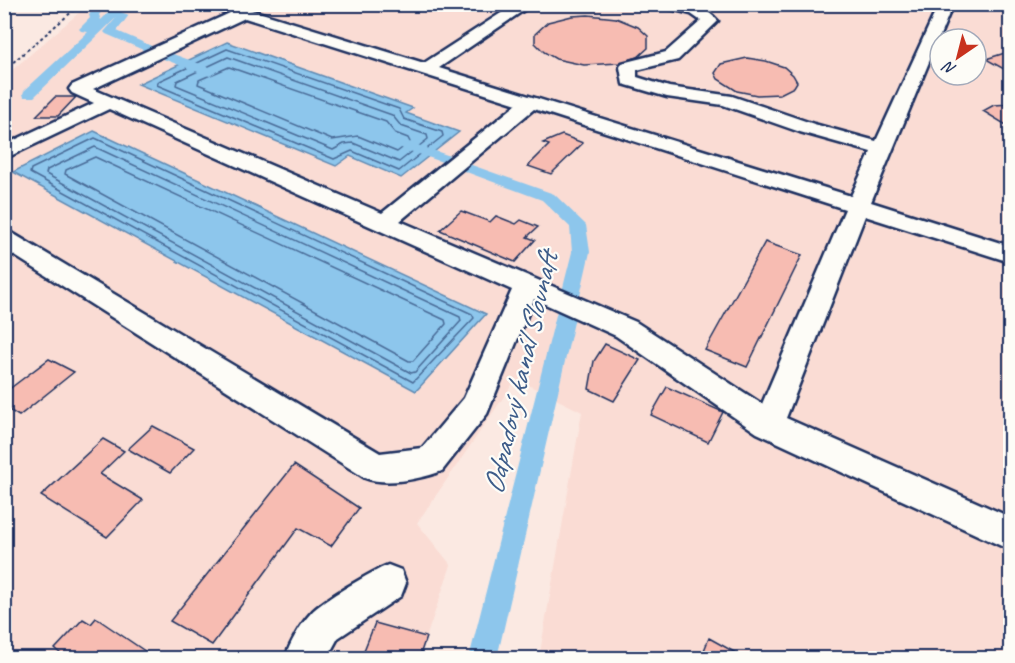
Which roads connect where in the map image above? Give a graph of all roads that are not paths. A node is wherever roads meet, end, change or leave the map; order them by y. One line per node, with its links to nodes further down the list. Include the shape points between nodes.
1 (215, 4): 5 (lane)
2 (526, 4): 6 (lane)
3 (668, 4): 9 (lane, via 696,11 710,21 672,56 628,67 629,80 667,92 726,100)
4 (946, 4): 9 (lane)
5 (243, 13): 6 (lane); 7 (lane, via 78,88)
6 (426, 69): 8 (lane)
7 (110, 102): 10 (lane); 12 (lane)
8 (531, 102): 11 (lane); 12 (lane)
9 (883, 149): 11 (lane)
10 (4, 153)
11 (858, 206): 14 (lane); 16 (lane)
12 (384, 223): 15 (lane)
13 (4, 238): 15 (lane, via 376,468 431,460 476,405)
14 (1011, 254)
15 (527, 285): 16 (lane, via 626,329)
16 (768, 424): 17 (lane)
17 (1011, 534)
18 (388, 583): 19 (lane, via 325,625)
19 (305, 658)

